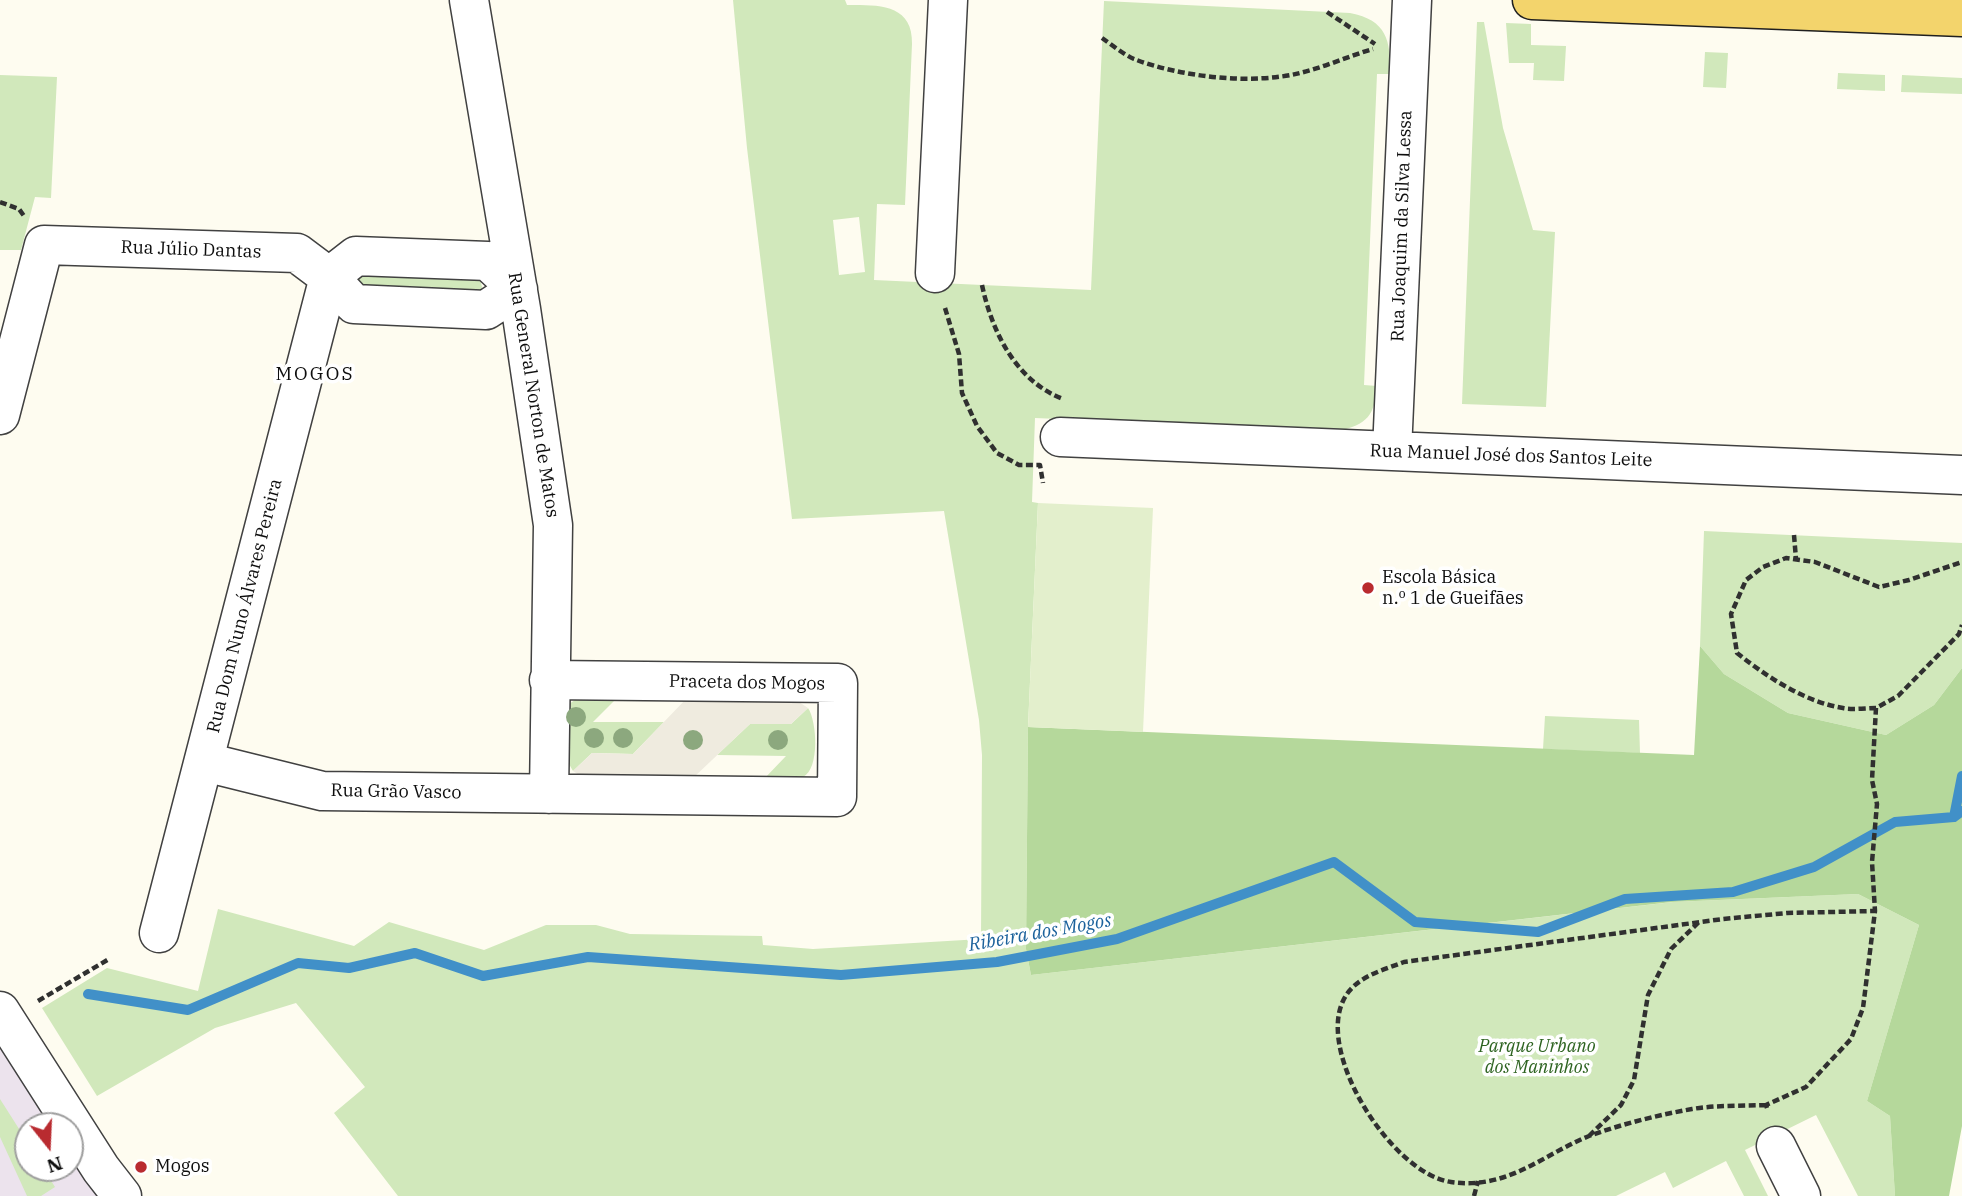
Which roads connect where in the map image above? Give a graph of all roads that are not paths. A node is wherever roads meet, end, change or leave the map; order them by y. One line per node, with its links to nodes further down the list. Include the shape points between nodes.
1 (468, 0): 10 (street, Rua General Norton de Matos)
2 (948, 0): 8 (street)
3 (1412, 0): 13 (street, Rua Joaquim da Silva Lessa)
4 (1532, 0): 5 (main road)
5 (1618, 2): 6 (main road)
6 (1755, 3): 7 (main road)
7 (1962, 18)
8 (935, 273)
9 (329, 277): 10 (street, via 356,256 488,261); 11 (street, Rua Júlio Dantas, via 297,253 36,234); 16 (street, Rua Dom Nuno Álvares Pereira)
10 (518, 289): 15 (street, Rua General Norton de Matos, via 552,525)
11 (0, 415)
12 (1065, 420): 13 (street, Rua Manuel José dos Santos Leite)
13 (1392, 451): 14 (street, Rua Manuel José dos Santos Leite)
14 (1962, 475)
15 (549, 681): 17 (street, Rua General Norton de Matos); 17 (street, Praceta dos Mogos, via 838,684 838,696 837,797)
16 (205, 762): 17 (street, Rua Grão Vasco, via 321,791); 18 (street, Rua Dom Nuno Álvares Pereira)
17 (549, 794)
18 (159, 933)
19 (0, 1011): 21 (street)
20 (1772, 1131): 22 (street)
21 (122, 1196)
22 (1801, 1196)

